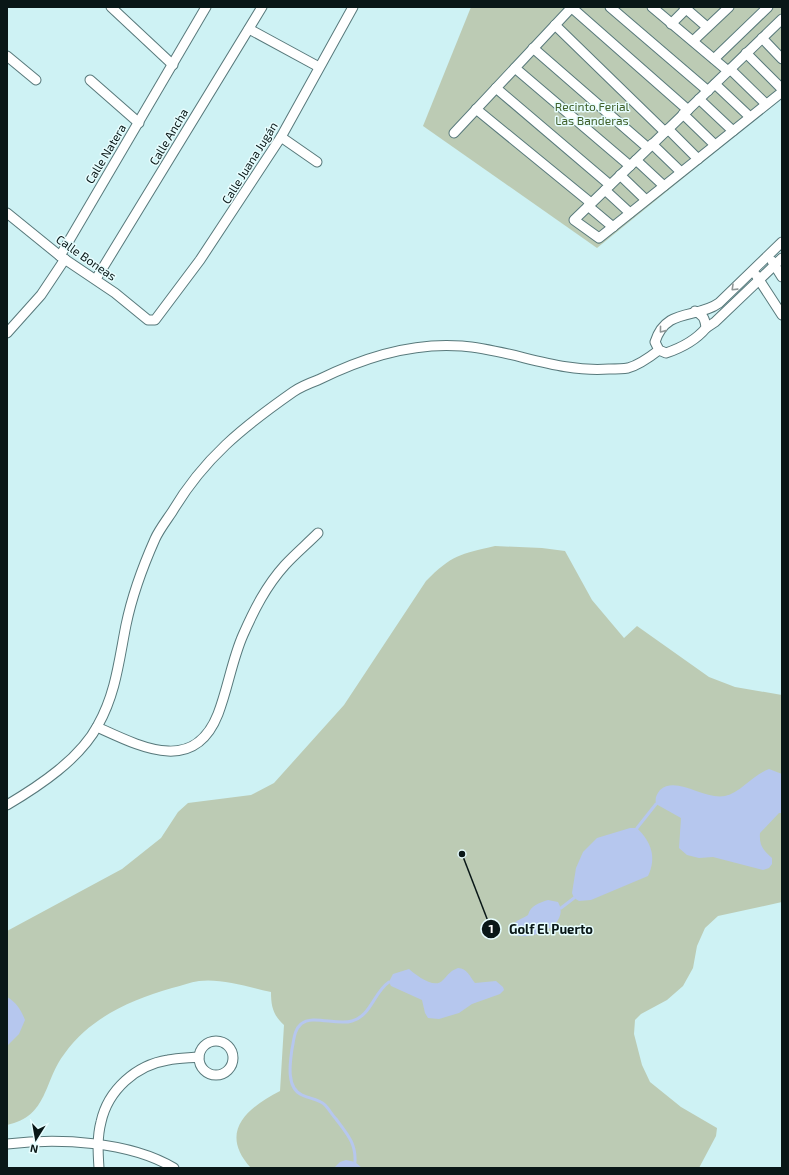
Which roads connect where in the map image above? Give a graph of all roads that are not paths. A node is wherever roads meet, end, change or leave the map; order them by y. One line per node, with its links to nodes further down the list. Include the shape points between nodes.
1 (111, 7): 23 (street)
2 (206, 7): 23 (street, Calle Natera)
3 (262, 7): 15 (street, Calle Ancha)
4 (353, 7): 24 (street, Calle Juana Jugán)
5 (572, 7): 13 (street); 35 (street)
6 (610, 7): 29 (street)
7 (652, 7): 11 (street)
8 (729, 7): 14 (street)
9 (768, 7): 21 (street)
10 (686, 8): 11 (street); 14 (street)
11 (672, 24): 17 (street)
12 (780, 24): 16 (street)
13 (555, 25): 18 (street); 38 (street)
14 (707, 27): 17 (street)
15 (249, 29): 24 (street); 63 (street, Calle Ancha)
16 (762, 38): 19 (street); 22 (street)
17 (692, 42): 21 (street)
18 (533, 48): 25 (street); 43 (street)
19 (746, 53): 26 (street); 31 (street)
20 (7, 56): 27 (street)
21 (714, 59): 26 (street)
22 (782, 59)
23 (173, 65): 37 (street, Calle Natera)
24 (319, 67): 41 (street, Calle Juana Jugán)
25 (515, 68): 30 (street); 46 (street)
26 (729, 70): 29 (street); 33 (street)
27 (36, 80)
28 (90, 80): 37 (street)
29 (711, 87): 32 (street); 36 (street)
30 (496, 88): 34 (street); 50 (street)
31 (782, 90): 33 (street)
32 (699, 99): 35 (street); 39 (street)
33 (766, 104): 36 (street)
34 (476, 109): 40 (street); 52 (street)
35 (685, 112): 38 (street); 42 (street)
36 (750, 118): 39 (street)
37 (139, 123): 58 (street, Calle Natera)
38 (666, 130): 43 (street); 44 (street)
39 (733, 131): 42 (street)
40 (454, 132)
41 (281, 137): 45 (street); 67 (street, Calle Juana Jugán, via 200,260)
42 (715, 145): 44 (street)
43 (650, 146): 46 (street); 47 (street)
44 (698, 158): 47 (street)
45 (317, 162)
46 (633, 163): 48 (street); 49 (street)
47 (681, 172): 49 (street)
48 (620, 176): 50 (street); 51 (street)
49 (664, 186): 51 (street)
50 (607, 188): 52 (street); 53 (street)
51 (646, 200): 53 (street)
52 (590, 205): 55 (street); 55 (street, via 574,220 600,238)
53 (630, 213): 55 (street)
54 (7, 214): 58 (street, Calle Boneas)
55 (614, 227)
56 (782, 242): 57 (street)
57 (769, 255): 60 (street); 61 (street)
58 (62, 258): 63 (street, Calle Boneas); 69 (street, Calle Natera, via 41,295)
59 (782, 258): 60 (street)
60 (775, 265): 62 (street); 64 (street)
61 (752, 270): 64 (street); 65 (street, one-way to 65, via 719,303 710,309)
62 (782, 277)
63 (96, 279): 67 (street, Calle Boneas)
64 (759, 280): 66 (street); 68 (street)
65 (695, 311): 68 (street, via 702,314 706,320); 70 (street, one-way to 70, via 683,314 658,333 655,342)
66 (782, 315)
67 (152, 321)
68 (706, 328): 70 (street, via 679,349 666,353)
69 (7, 333)
70 (659, 350): 72 (street, via 628,368 590,371 461,346 410,348 349,364 295,390 241,430 214,455 181,497 156,537 138,582 110,700)
71 (318, 533): 72 (street, via 284,565 260,600 242,638 210,732 182,751 163,752 139,746)
72 (98, 727): 73 (street, via 80,749 43,783)
73 (7, 805)
74 (199, 1057): 76 (street, via 148,1065 131,1076 107,1103 100,1123)
75 (7, 1144): 76 (street, via 39,1140)
76 (98, 1145): 77 (street); 78 (street, via 139,1153 161,1160)
77 (98, 1168)
78 (174, 1168)

